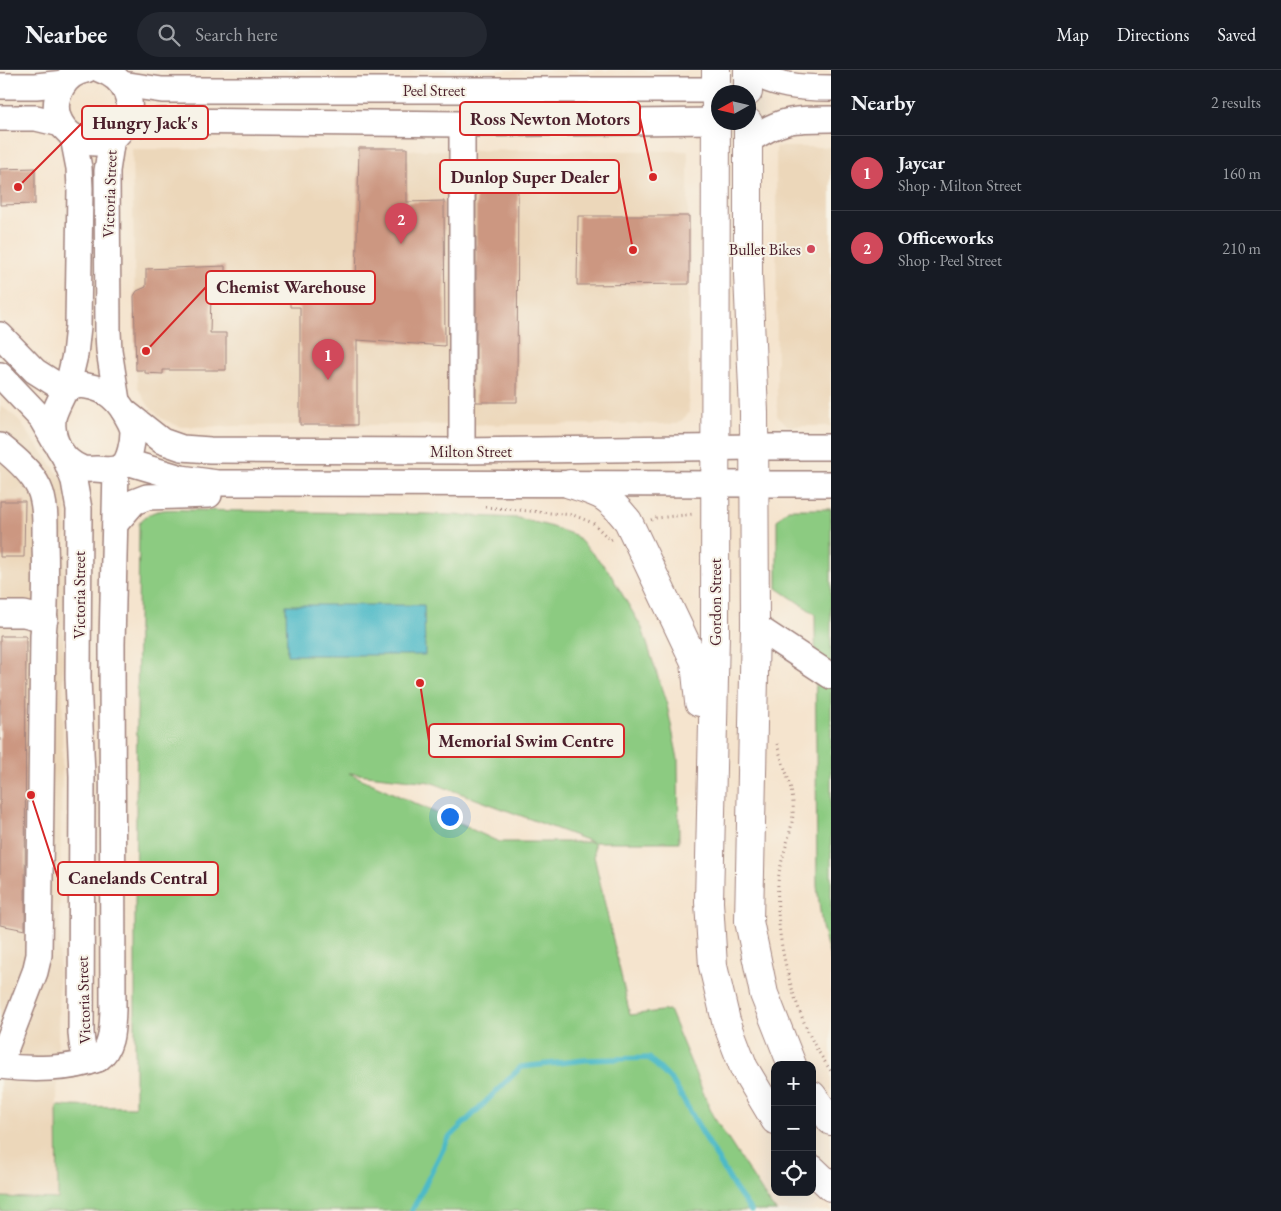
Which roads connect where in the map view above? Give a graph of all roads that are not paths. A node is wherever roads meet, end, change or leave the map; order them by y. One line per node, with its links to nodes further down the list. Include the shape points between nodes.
1 (92, 74): 2 (street, Peel Street, via 162,90); 3 (street, Peel Street, via 36,86); 10 (street, via 59,92 57,114); 11 (street, via 127,94 128,115)
2 (735, 79): 4 (street, Peel Street, via 768,81 800,88)
3 (0, 86)
4 (831, 88)
5 (0, 118): 10 (street, via 36,118)
6 (711, 119): 8 (street, Peel Street)
7 (831, 120): 12 (street, via 786,121)
8 (462, 124): 11 (street, Peel Street, via 162,121); 22 (street)
9 (717, 130): 18 (main road, Gordon Street)
10 (67, 131): 11 (street, via 92,143 102,142); 15 (street, Victoria Street, via 79,168 80,188 78,326)
11 (118, 132): 16 (street, Victoria Street, via 107,171 108,332)
12 (748, 132): 19 (main road, via 748,275)
13 (0, 334): 15 (street, via 35,371)
14 (0, 375): 21 (street, via 41,418)
15 (66, 390): 16 (street, via 80,385 92,386 107,392); 21 (street, via 54,416 53,428)
16 (120, 406): 22 (street, Milton Street, via 162,441 182,448); 23 (street, via 133,430 130,448)
17 (0, 446): 31 (street, via 35,481 42,495)
18 (717, 447): 19 (street, Milton Street); 22 (street, Milton Street); 27 (main road, Gordon Street)
19 (754, 447): 20 (street, Milton Street); 28 (main road)
20 (831, 447)
21 (61, 451): 23 (street, via 82,468 103,470); 37 (street, Victoria Street, via 74,481 79,509)
22 (462, 451)
23 (121, 465): 24 (street, Milton Street, via 217,483); 29 (street, Victoria Street)
24 (293, 484): 25 (street, Milton Street); 29 (street, via 238,496 147,497 134,502)
25 (570, 484): 27 (street, Milton Street); 34 (main road, via 600,493 628,521 695,662)
26 (831, 484): 28 (street, Milton Street)
27 (716, 485): 28 (street, Milton Street); 34 (main road, Gordon Street, via 716,634)
28 (754, 485): 32 (main road)
29 (115, 524): 39 (street, Victoria Street, via 112,644 113,1010 109,1045)
30 (0, 614): 31 (street, via 24,614)
31 (44, 619): 35 (street, via 39,949 35,972)
32 (755, 626): 33 (street); 40 (main road, via 749,921 764,994)
33 (831, 676)
34 (710, 818): 42 (main road, Gordon Street, via 709,902 713,966 729,1029 744,1068)
35 (24, 998): 36 (street); 38 (street)
36 (0, 1026)
37 (81, 1032): 38 (street, via 73,1043 61,1050); 39 (street, Victoria Street, via 85,1052)
38 (1, 1055): 39 (street, via 56,1068)
39 (98, 1060)
40 (790, 1061)
41 (816, 1100): 43 (main road)
42 (771, 1113)
43 (831, 1121)
44 (816, 1172): 45 (main road)
45 (831, 1187)

